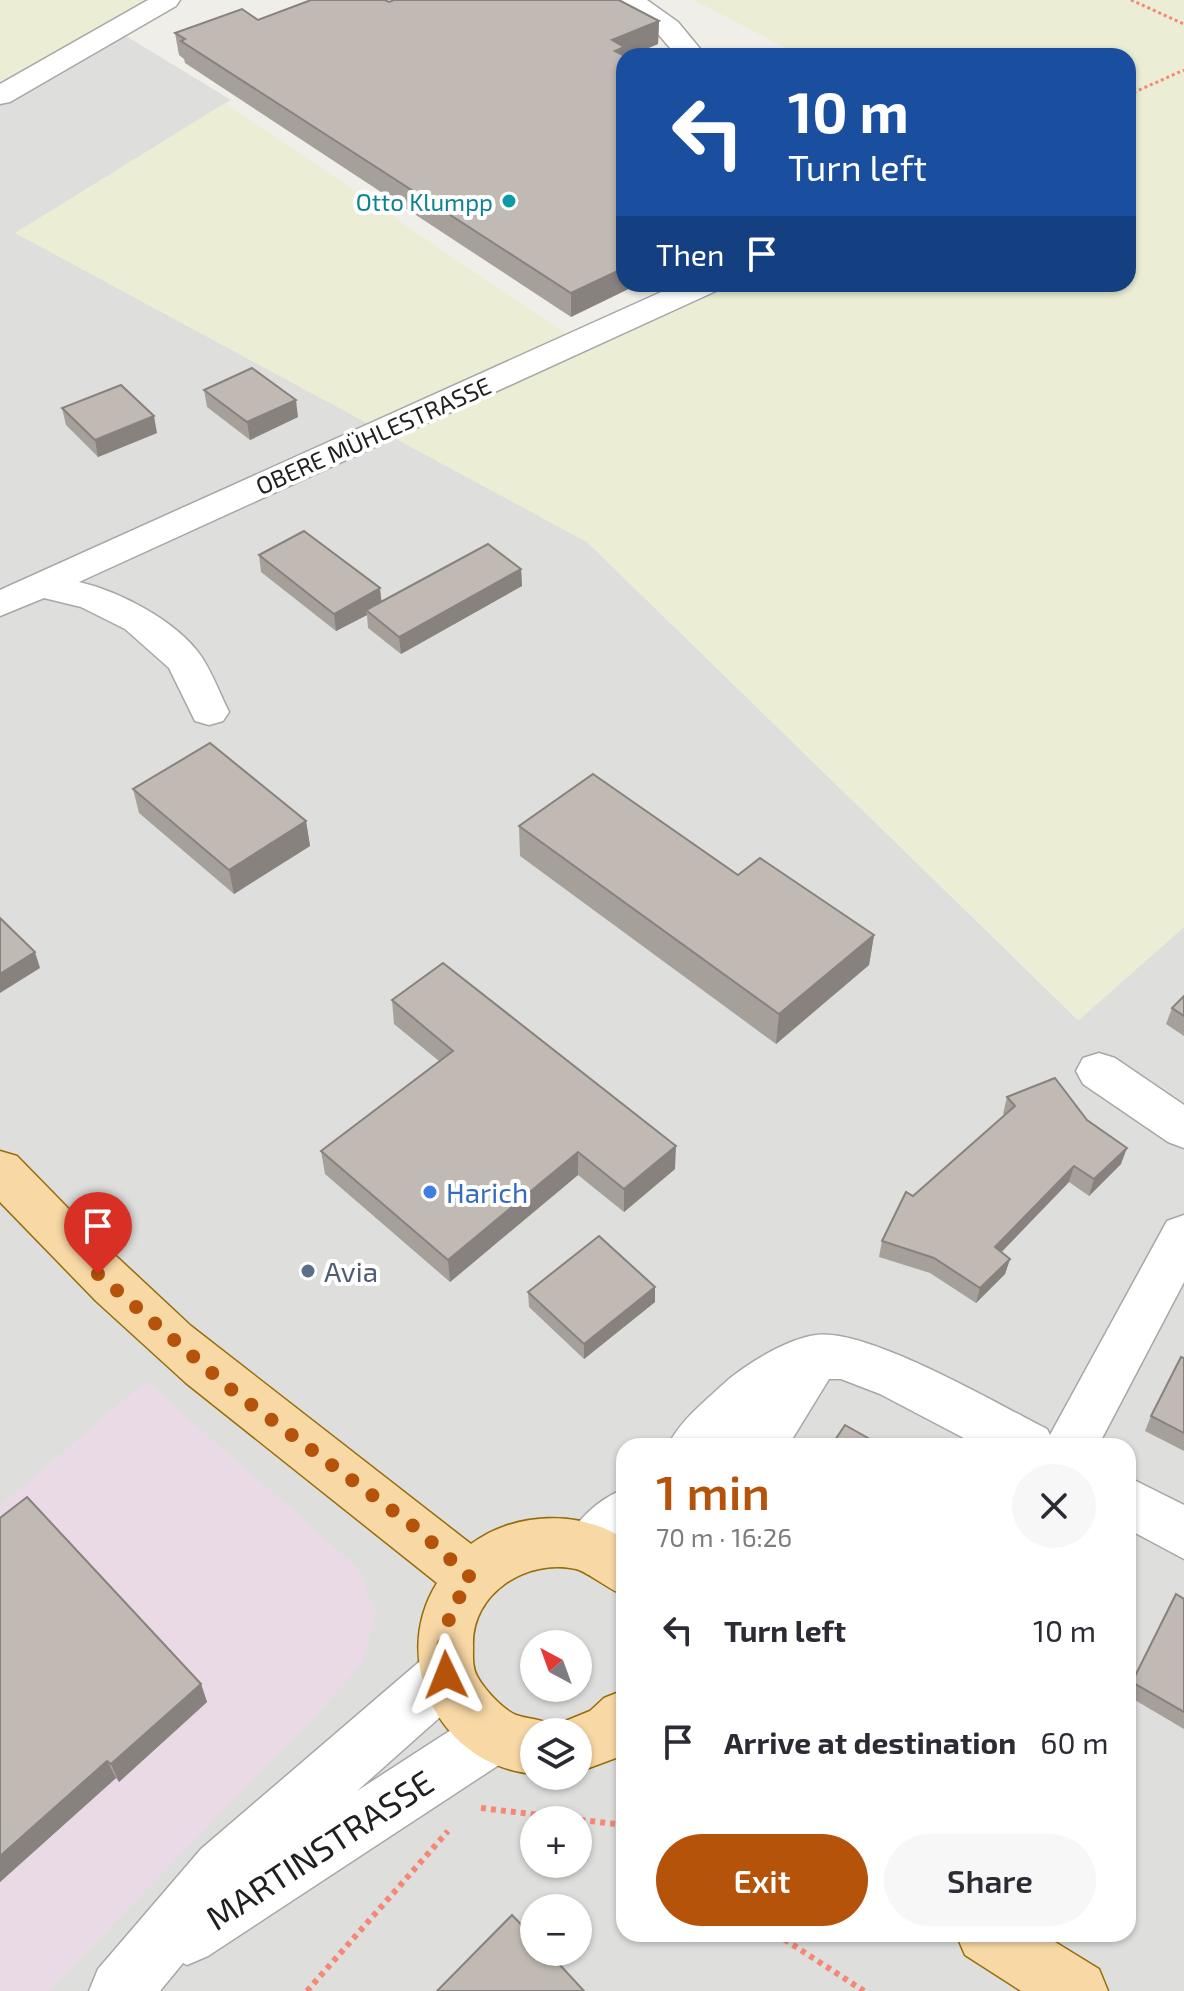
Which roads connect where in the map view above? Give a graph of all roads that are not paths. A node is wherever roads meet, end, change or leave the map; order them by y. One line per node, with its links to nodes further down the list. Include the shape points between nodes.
1 (167, 0): 4 (street)
2 (630, 0): 3 (street)
3 (685, 48)
4 (0, 96)
5 (687, 292): 6 (street, OBERE MÜHLESTRASSE)
6 (41, 586): 7 (street, OBERE MÜHLESTRASSE); 8 (street, via 92,597 138,620 185,661)
7 (0, 604)
8 (209, 712)
9 (1099, 1071): 10 (street)
10 (1184, 1129)
11 (0, 1170): 21 (main road, via 98,1274 233,1391 416,1528)
12 (1184, 1235): 17 (street)
13 (815, 1357): 14 (street, via 758,1384); 15 (street); 16 (street, via 841,1357 898,1378)
14 (702, 1438)
15 (764, 1438)
16 (1014, 1438)
17 (1075, 1438)
18 (1136, 1506): 19 (street)
19 (1184, 1534)
20 (613, 1544): 21 (main road, via 539,1542 501,1553)
21 (471, 1578): 22 (main road, via 448,1614 442,1656)
22 (446, 1675): 25 (main road, via 466,1711); 27 (street, MARTINSTRASSE, via 222,1870)
23 (616, 1726): 24 (main road)
24 (592, 1739)
25 (514, 1741): 27 (street, MARTINSTRASSE, via 254,1889)
26 (999, 1942): 28 (main road)
27 (133, 1977)
28 (1077, 1991)

